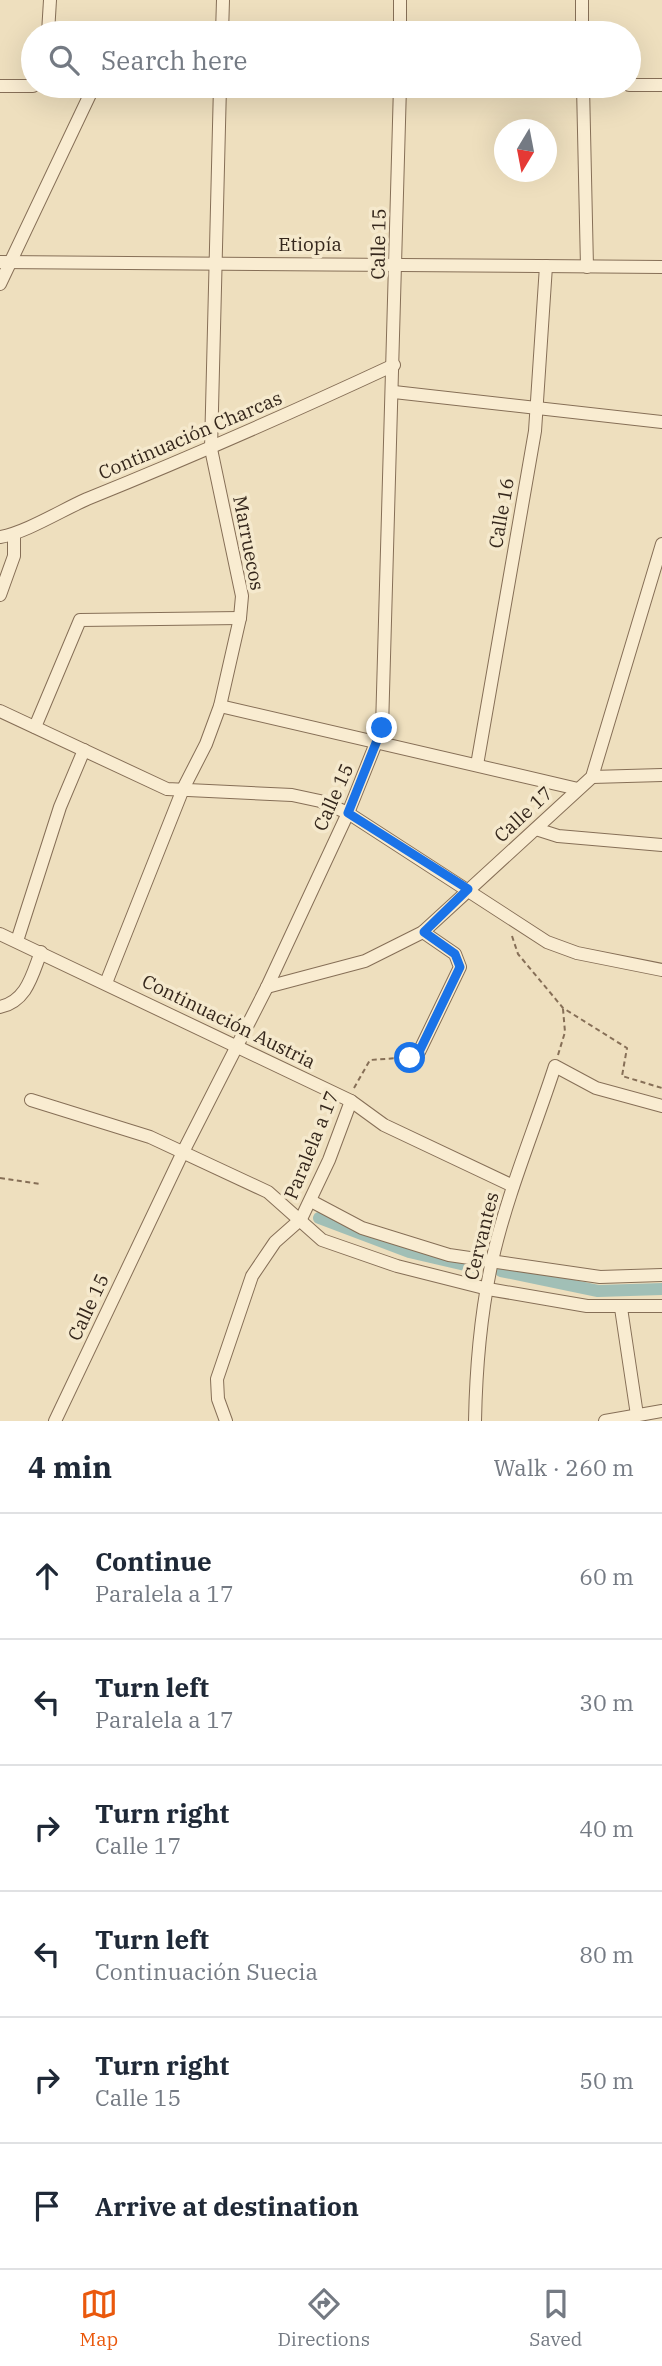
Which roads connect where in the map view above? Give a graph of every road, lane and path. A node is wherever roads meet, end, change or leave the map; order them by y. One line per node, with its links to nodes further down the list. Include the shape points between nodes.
1 (50, 0): 5 (street)
2 (223, 0): 6 (street)
3 (400, 0): 7 (street)
4 (582, 0): 8 (street)
5 (49, 21)
6 (222, 21)
7 (400, 21)
8 (582, 21)
9 (641, 85): 10 (street)
10 (662, 85)
11 (0, 86): 12 (street)
12 (21, 86)
13 (88, 98): 17 (street)
14 (220, 98): 18 (street, Marruecos)
15 (400, 98): 19 (street, Calle 15)
16 (583, 98): 21 (street)
17 (5, 262): 18 (street, Etiopía); 23 (street)
18 (214, 263): 19 (street, Etiopía); 28 (street, Marruecos)
19 (397, 264): 20 (street, Etiopía); 24 (street, Calle 15)
20 (546, 266): 21 (street, Etiopía); 26 (street, Calle 16)
21 (587, 267): 22 (street, Etiopía)
22 (662, 267)
23 (0, 284)
24 (394, 365): 25 (street, Calle 15); 28 (street, Continuación Charcas)
25 (394, 392): 26 (street); 37 (street, Calle 15, via 384,707)
26 (537, 408): 27 (street); 39 (street, Calle 16)
27 (662, 422)
28 (211, 449): 29 (street, Continuación Charcas); 33 (street, Marruecos, via 242,596)
29 (14, 534): 30 (street, Continuación Charcas); 32 (street, via 14,556)
30 (0, 537)
31 (662, 544): 41 (street)
32 (0, 595)
33 (240, 618): 34 (street, Marruecos); 36 (street, via 80,620)
34 (220, 706): 37 (street); 42 (street, Marruecos)
35 (0, 711): 36 (street)
36 (35, 727): 38 (street)
37 (378, 743): 39 (street); 44 (street, Calle 15)
38 (84, 750): 42 (street, via 167,789); 51 (street, via 60,807)
39 (477, 765): 43 (street)
40 (662, 775): 41 (street)
41 (592, 777): 43 (street, Calle 17)
42 (183, 789): 44 (street, via 292,795); 54 (street, Marruecos)
43 (578, 789): 45 (street, Calle 17)
44 (348, 813): 47 (street); 55 (street, Calle 15)
45 (536, 829): 46 (street, via 558,836); 47 (street, Calle 17)
46 (662, 845)
47 (468, 889): 48 (street); 49 (street, Calle 17)
48 (513, 921): 53 (street, via 560,948); 57 (path, via 518,954)
49 (424, 932): 55 (street, Calle 17, via 365,961); 59 (street, via 455,954 460,967 419,1052)
50 (0, 934): 51 (street, Continuación Austria)
51 (17, 942): 52 (street, Continuación Austria)
52 (41, 952): 54 (street, Continuación Austria); 56 (street, via 23,995)
53 (662, 970)
54 (106, 983): 58 (street, Continuación Austria)
55 (267, 987): 58 (street, Calle 15)
56 (0, 1007)
57 (563, 1008): 60 (path, via 565,1032); 61 (path, via 627,1048 622,1076)
58 (238, 1046): 63 (street, Continuación Austria); 65 (street, Calle 15)
59 (410, 1058): 63 (path, Paralela a 17, via 370,1060)
60 (555, 1066): 64 (street, via 605,1092); 68 (street, Cervantes)
61 (662, 1088)
62 (31, 1100): 65 (street, via 150,1137)
63 (351, 1101): 68 (street, Continuación Austria, via 384,1125); 69 (street, Paralela a 17)
64 (662, 1107)
65 (182, 1154): 70 (street, via 268,1192); 78 (street, Calle 15)
66 (0, 1178): 67 (path)
67 (41, 1184)
68 (513, 1186): 71 (street, Cervantes)
69 (311, 1201): 70 (street, Paralela a 17); 71 (street, via 362,1228 405,1243)
70 (301, 1219): 73 (street, via 322,1240 397,1266); 79 (street, Paralela a 17, via 259,1262 248,1287 218,1379 218,1399)
71 (492, 1261): 72 (street, via 600,1277); 73 (street, Cervantes)
72 (662, 1275)
73 (488, 1289): 75 (street); 80 (street, Cervantes)
74 (662, 1306): 75 (street)
75 (621, 1308): 77 (street)
76 (662, 1411): 77 (street)
77 (637, 1415): 81 (street)
78 (55, 1421)
79 (226, 1421)
80 (475, 1421)
81 (605, 1421)

